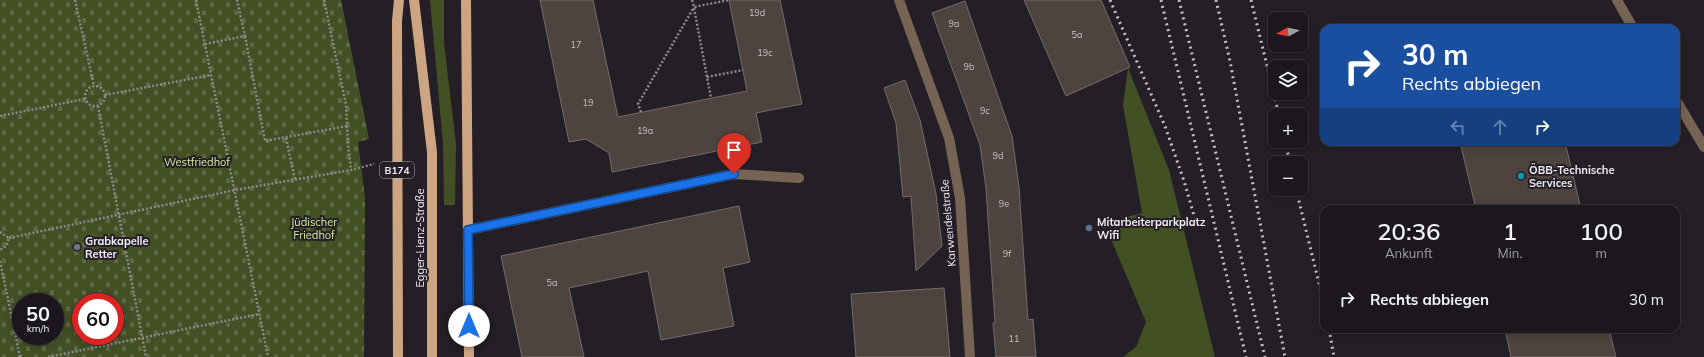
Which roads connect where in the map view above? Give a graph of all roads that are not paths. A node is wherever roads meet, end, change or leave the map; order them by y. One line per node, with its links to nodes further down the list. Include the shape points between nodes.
1 (399, 0): 11 (main road, Egger-Lienz-Straße / B174)
2 (414, 0): 12 (main road, Egger-Lienz-Straße, via 432,152)
3 (466, 0): 10 (main road)
4 (900, 0): 14 (street, Karwendelstraße, via 949,138 960,198)
5 (1617, 0): 6 (street)
6 (1631, 24)
7 (1680, 107): 8 (street)
8 (1704, 147)
9 (799, 178): 10 (street, via 734,174)
10 (468, 230): 13 (main road)
11 (398, 357)
12 (432, 357)
13 (469, 357)
14 (970, 357)

